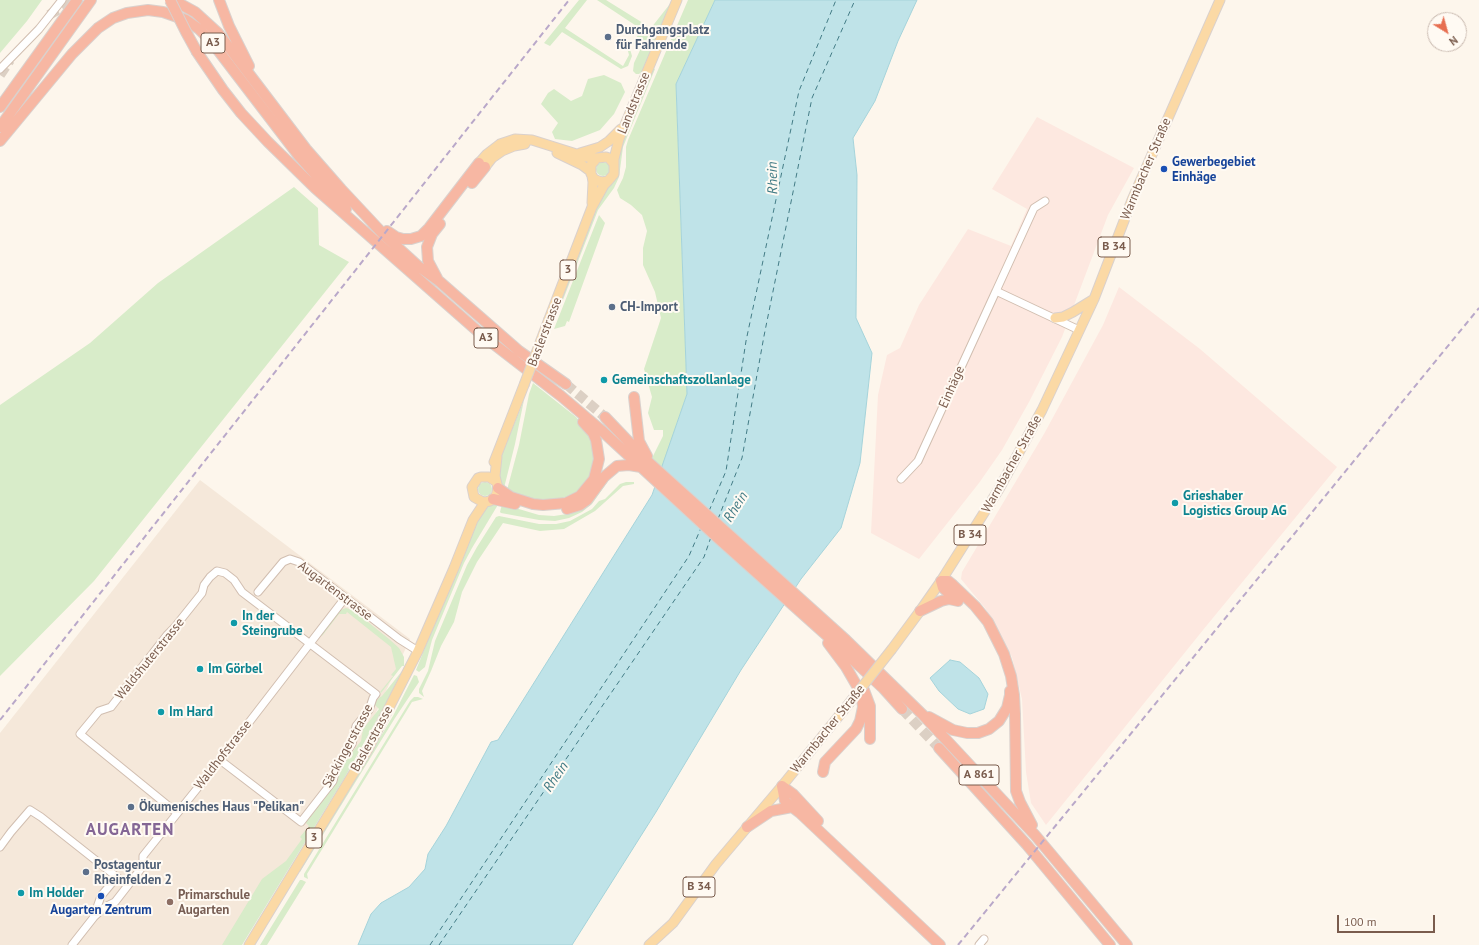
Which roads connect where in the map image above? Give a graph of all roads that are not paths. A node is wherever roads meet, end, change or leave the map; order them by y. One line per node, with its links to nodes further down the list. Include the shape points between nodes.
1 (62, 0): 9 (street, via 39,29)
2 (77, 0): 11 (highway)
3 (91, 0): 13 (highway)
4 (170, 0): 25 (highway, A3, bridge, via 197,52 232,102 315,188)
5 (173, 0): 10 (highway, A3, via 195,12 212,27)
6 (219, 0): 10 (highway, A3)
7 (678, 0): 12 (main road, Landstrasse)
8 (1220, 0): 28 (main road, Warmbacher Straße / B 34, via 1132,200)
9 (0, 69)
10 (258, 84): 24 (highway, A3, via 314,158)
11 (0, 107)
12 (626, 124): 14 (main road, Landstrasse); 16 (main road, via 600,147)
13 (0, 127)
14 (619, 139): 17 (main road, Landstrasse); 18 (main road, Landstrasse)
15 (0, 141): 25 (highway, A3, via 72,54 98,28 113,18 128,13 148,10 163,12 186,20 211,41 299,156)
16 (576, 154): 17 (main road); 19 (main road, via 532,140 515,139 500,144 487,154)
17 (600, 157): 18 (main road, via 610,158); 20 (main road, via 592,162)
18 (614, 164): 21 (main road, via 614,174)
19 (482, 165): 20 (main road, via 507,148 528,144 546,148 566,157 582,165); 24 (highway, via 429,228 418,237 407,240 396,237); 26 (highway, via 432,234 427,252 428,261)
20 (591, 174): 21 (main road, via 601,182); 22 (main road)
21 (608, 180): 22 (main road, Baslerstrasse / 3)
22 (596, 193): 35 (main road, Baslerstrasse / 3, bridge)
23 (1045, 201): 27 (street, Einhäge, via 1034,208)
24 (364, 212): 26 (highway, A3, via 384,235)
25 (373, 239): 31 (highway, A3, via 482,335)
26 (439, 282): 32 (highway, A3, via 519,352)
27 (996, 291): 29 (street); 38 (street, Einhäge, via 918,461)
28 (1094, 299): 29 (main road, via 1074,312); 30 (main road, Warmbacher Straße / B 34)
29 (1055, 318): 30 (street)
30 (1080, 330): 44 (main road, Warmbacher Straße / B 34, via 1000,490)
31 (538, 380): 36 (highway, A3); 39 (highway, via 593,433 600,459 596,472 590,485 580,496 559,505 533,504 511,497)
32 (566, 384)
33 (634, 397): 36 (highway, via 639,441)
34 (605, 418): 36 (highway, A3)
35 (497, 457): 37 (main road, Baslerstrasse / 3); 39 (main road, Baslerstrasse / 3)
36 (645, 462): 41 (highway, via 639,466 617,466 604,477 587,500 563,510 535,511 505,501); 43 (highway, A3); 43 (highway, A3, via 664,476)
37 (486, 476): 39 (main road); 40 (main road, via 478,478 473,484)
38 (901, 479)
39 (496, 485): 41 (main road, via 497,492)
40 (474, 497): 41 (main road, via 481,502); 42 (main road, Baslerstrasse / 3)
41 (489, 500): 42 (main road, Baslerstrasse / 3)
42 (473, 520): 53 (main road, Baslerstrasse / 3)
43 (721, 534): 48 (highway, A 861)
44 (941, 582): 47 (highway, via 943,588); 49 (main road, Warmbacher Straße / B 34); 66 (highway, via 948,581 975,606 988,622 1004,654 1014,695 1016,791)
45 (258, 592): 46 (street, Augartenstrasse, via 283,562 290,559 299,562)
46 (345, 598): 52 (street, Waldhofstrasse); 53 (street, Augartenstrasse)
47 (958, 601): 49 (highway, via 941,601); 57 (highway, via 976,613 996,645 1008,681 1010,695 1007,708 989,729 978,733 952,730)
48 (800, 605): 50 (highway, A 861); 57 (highway, A 861, via 856,649)
49 (920, 611): 62 (main road, Warmbacher Straße / B 34, bridge)
50 (813, 623): 51 (highway, A 861); 61 (highway, via 846,667 862,698 863,707 856,729 825,762)
51 (833, 641): 54 (highway, A 861); 58 (highway, via 853,669 867,696 871,713)
52 (310, 642): 60 (street, Waldhofstrasse); 60 (street, Säckingerstrasse, via 376,694 369,710 356,726 352,744 336,768 333,781 301,822); 64 (street, Waldshuterstrasse, via 242,592 234,580 225,573 218,572 210,577 202,593 111,708 99,711 80,734)
53 (418, 651): 73 (main road, Baslerstrasse / 3, via 367,751)
54 (854, 662): 55 (highway); 56 (highway, A 861)
55 (869, 684)
56 (902, 709)
57 (923, 715): 66 (highway, A 861)
58 (870, 739)
59 (939, 748): 71 (highway, A 861)
60 (220, 760): 64 (street, Waldhofstrasse)
61 (823, 772)
62 (782, 786): 63 (highway, via 785,801); 65 (main road, Warmbacher Straße / B 34); 76 (highway)
63 (792, 807): 65 (highway, via 771,811); 75 (highway)
64 (177, 812): 69 (street, Waldhofstrasse, via 143,856 143,866)
65 (747, 827): 74 (main road, Warmbacher Straße / B 34, via 673,923)
66 (1034, 835): 79 (highway, A 861)
67 (0, 847): 68 (street, via 30,810)
68 (116, 878): 69 (street); 70 (street, via 101,896)
69 (127, 885): 70 (street, Waldhofstrasse, via 115,902)
70 (94, 917): 72 (street, Waldhofstrasse)
71 (1096, 926): 77 (highway); 78 (highway, A 861)
72 (76, 944)
73 (249, 945)
74 (649, 945)
75 (940, 945)
76 (945, 945)
77 (1104, 945)
78 (1110, 945)
79 (1127, 945)

